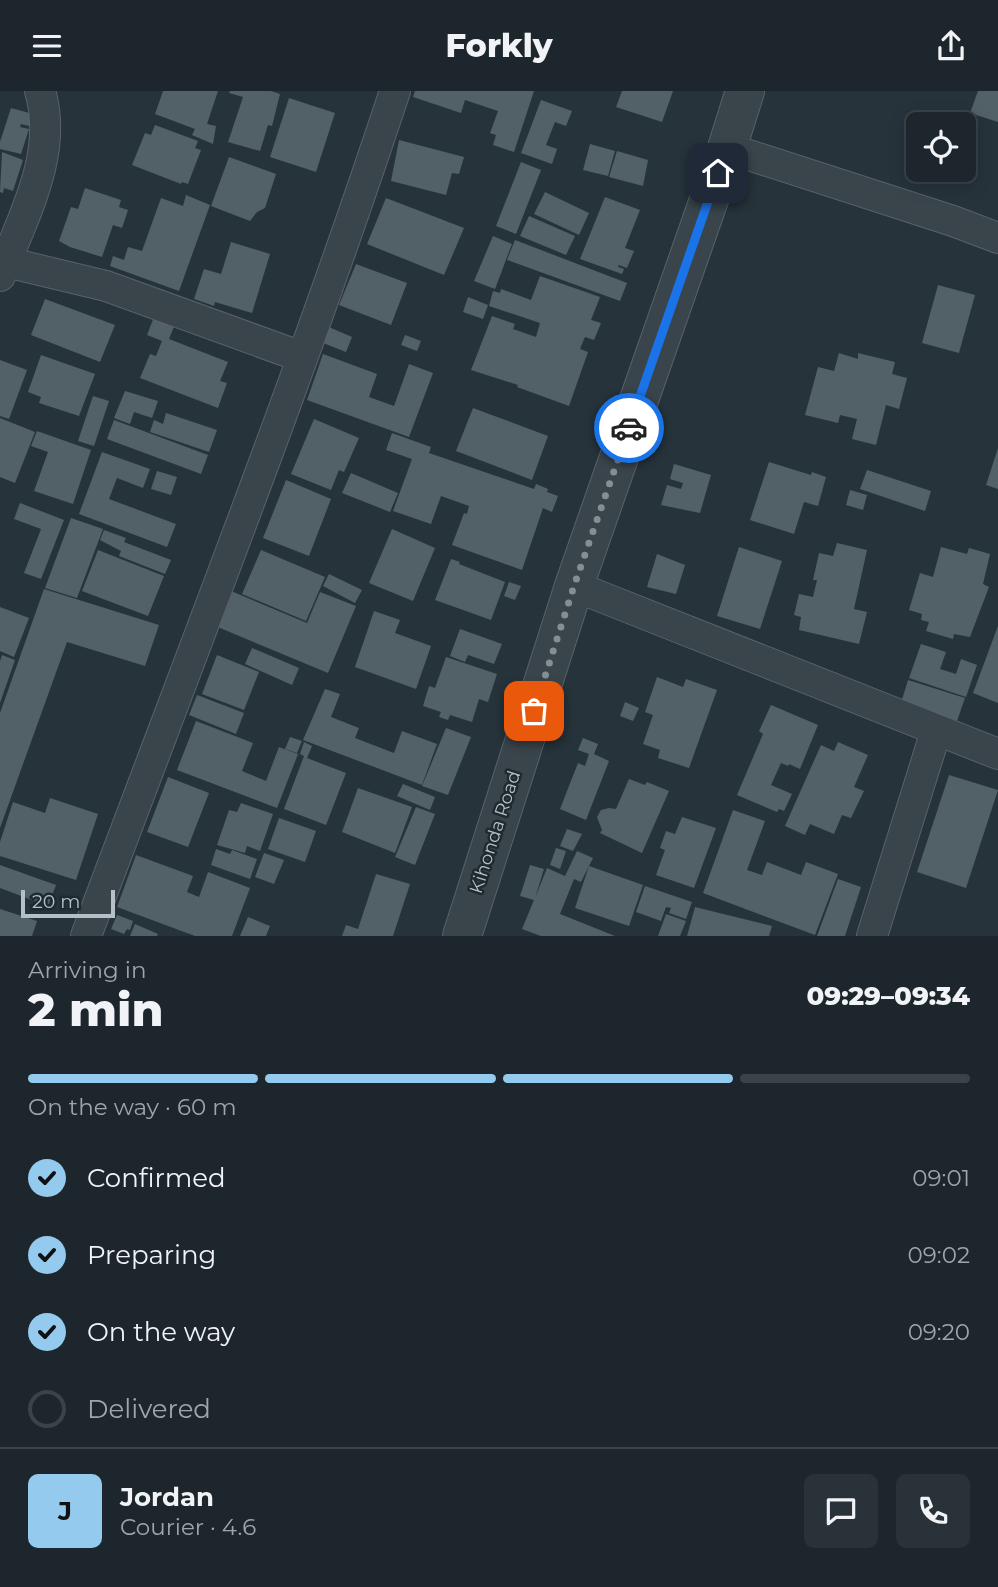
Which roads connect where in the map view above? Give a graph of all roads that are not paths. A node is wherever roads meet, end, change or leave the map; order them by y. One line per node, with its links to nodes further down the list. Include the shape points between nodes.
1 (40, 91): 6 (street, via 46,111 37,181)
2 (395, 91): 7 (street)
3 (745, 91): 4 (street, Kihonda Road)
4 (727, 148): 5 (street); 8 (street, Kihonda Road)
5 (998, 238)
6 (3, 269): 7 (street, via 106,286)
7 (302, 357): 11 (street)
8 (574, 586): 9 (street); 12 (street, Kihonda Road)
9 (936, 731): 10 (street); 13 (street)
10 (998, 754)
11 (86, 936)
12 (462, 936)
13 (872, 936)

